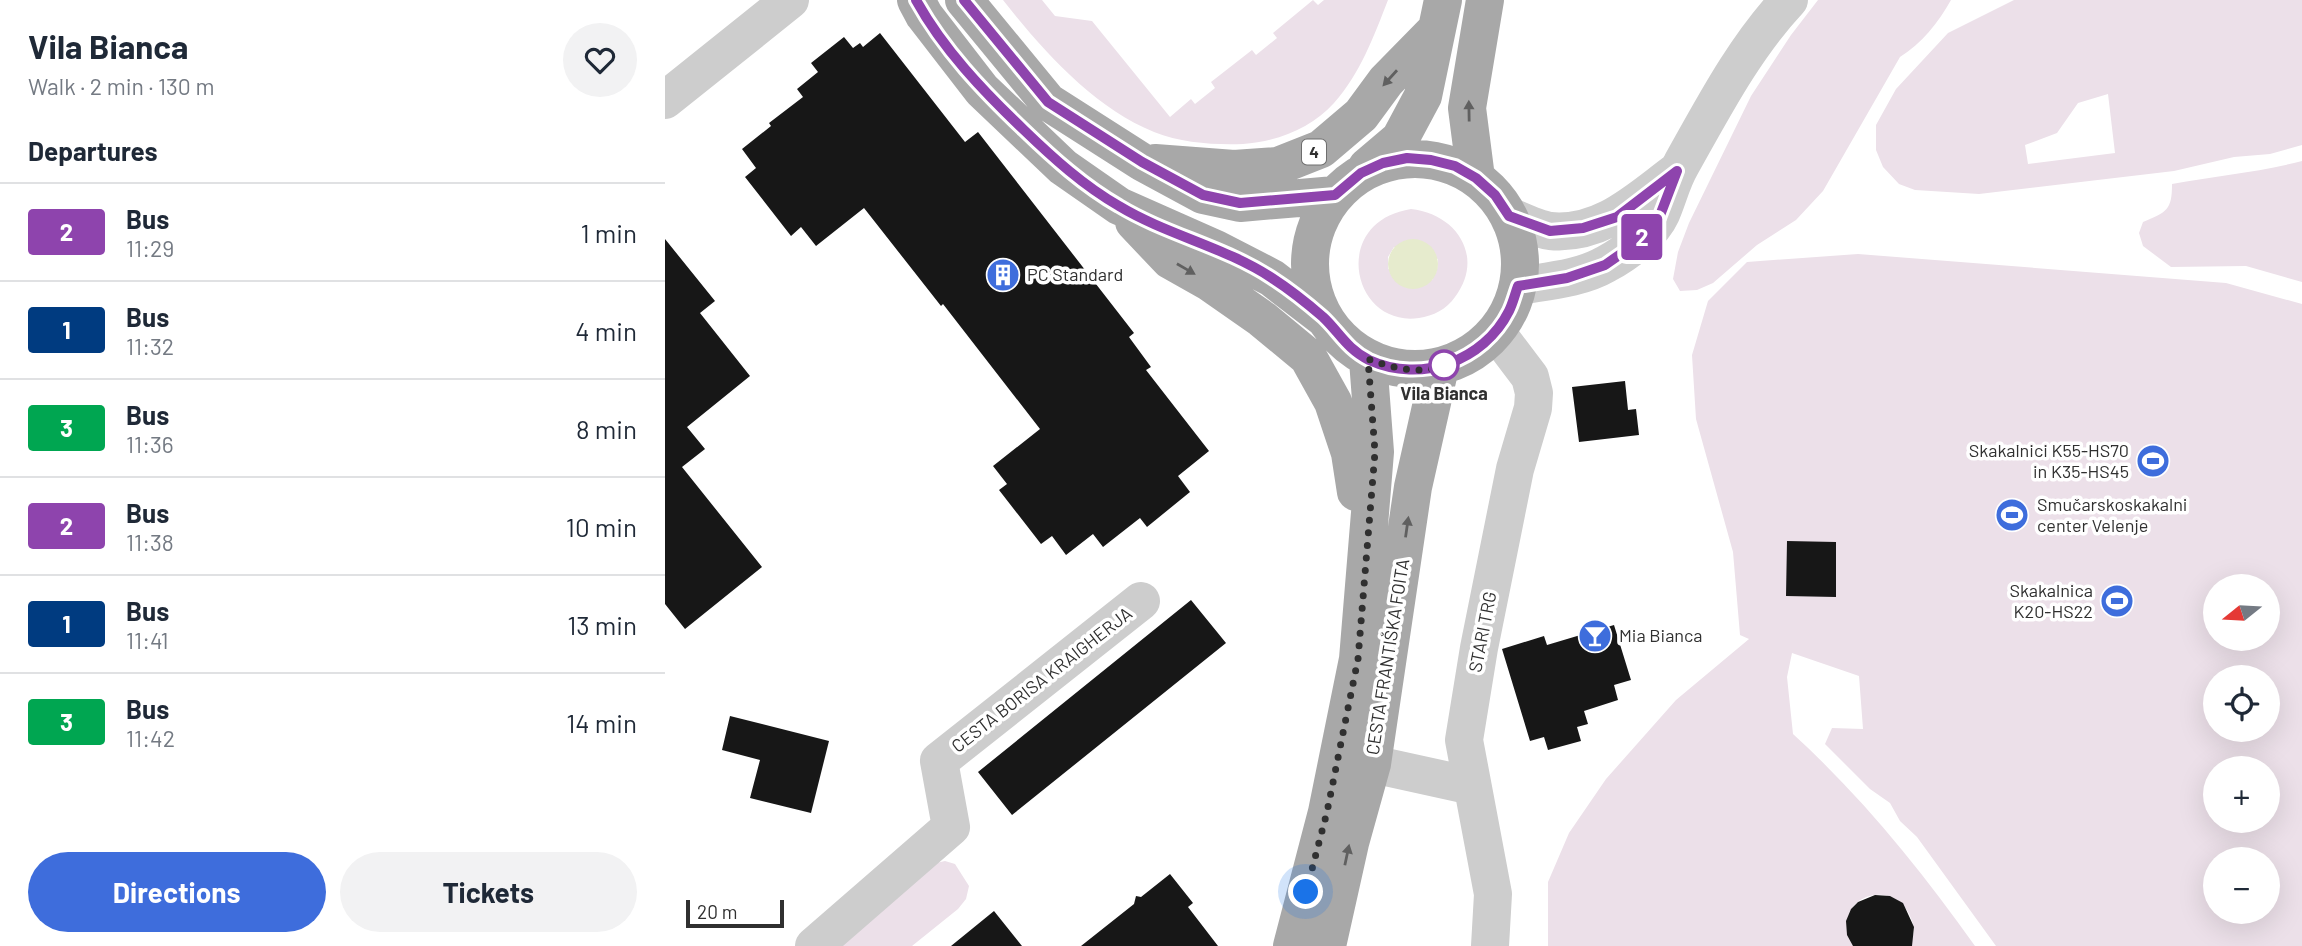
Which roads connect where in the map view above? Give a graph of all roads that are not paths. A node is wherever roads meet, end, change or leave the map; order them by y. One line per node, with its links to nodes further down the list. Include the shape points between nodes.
1 (790, 0): 7 (street)
2 (916, 0): 12 (main road, via 982,90 1063,167)
3 (964, 0): 8 (main road, via 1048,102)
4 (1485, 0): 10 (main road, one-way to 4, via 1467,108)
5 (1789, 0): 9 (street, via 1727,83)
6 (1440, 14): 8 (main road, 4, one-way to 8, via 1361,115 1321,149 1278,166 1234,169); 11 (main road, via 1423,96 1400,139)
7 (665, 100)
8 (1142, 162): 11 (main road, via 1203,195 1240,203)
9 (1677, 171): 13 (street, via 1617,217 1583,228 1550,231); 14 (street, via 1659,218 1638,242 1605,265 1567,278)
10 (1476, 178): 11 (main road, via 1455,166 1407,158 1383,163); 13 (main road)
11 (1348, 184): 15 (main road, via 1317,223 1309,254 1311,288)
12 (1119, 206): 15 (main road, via 1272,278); 19 (main road, CESTA FRANTIŠKA FOITA, one-way to 19, via 1171,260 1262,319 1308,358 1333,402 1350,453)
13 (1509, 216): 14 (main road, via 1519,250)
14 (1518, 286): 16 (main road)
15 (1324, 318): 17 (main road, via 1343,342)
16 (1496, 332): 18 (main road, via 1480,348); 22 (street, STARI TRG, via 1530,377 1534,408 1515,469 1479,648 1464,740)
17 (1368, 359): 18 (main road, via 1392,368); 19 (main road, CESTA FRANTIŠKA FOITA, via 1375,452)
18 (1440, 367): 21 (main road, CESTA FRANTIŠKA FOITA, one-way to 18, via 1413,487)
19 (1366, 553): 24 (main road, CESTA FRANTIŠKA FOITA, via 1358,659 1327,812)
20 (1141, 601): 23 (street, CESTA BORISA KRAIGHERJA, via 939,761 951,827)
21 (1371, 764): 22 (street); 25 (main road, CESTA FRANTIŠKA FOITA, one-way to 21)
22 (1472, 786): 26 (street, STARI TRG, via 1493,894)
23 (814, 946)
24 (1292, 946)
25 (1327, 946)
26 (1490, 946)

